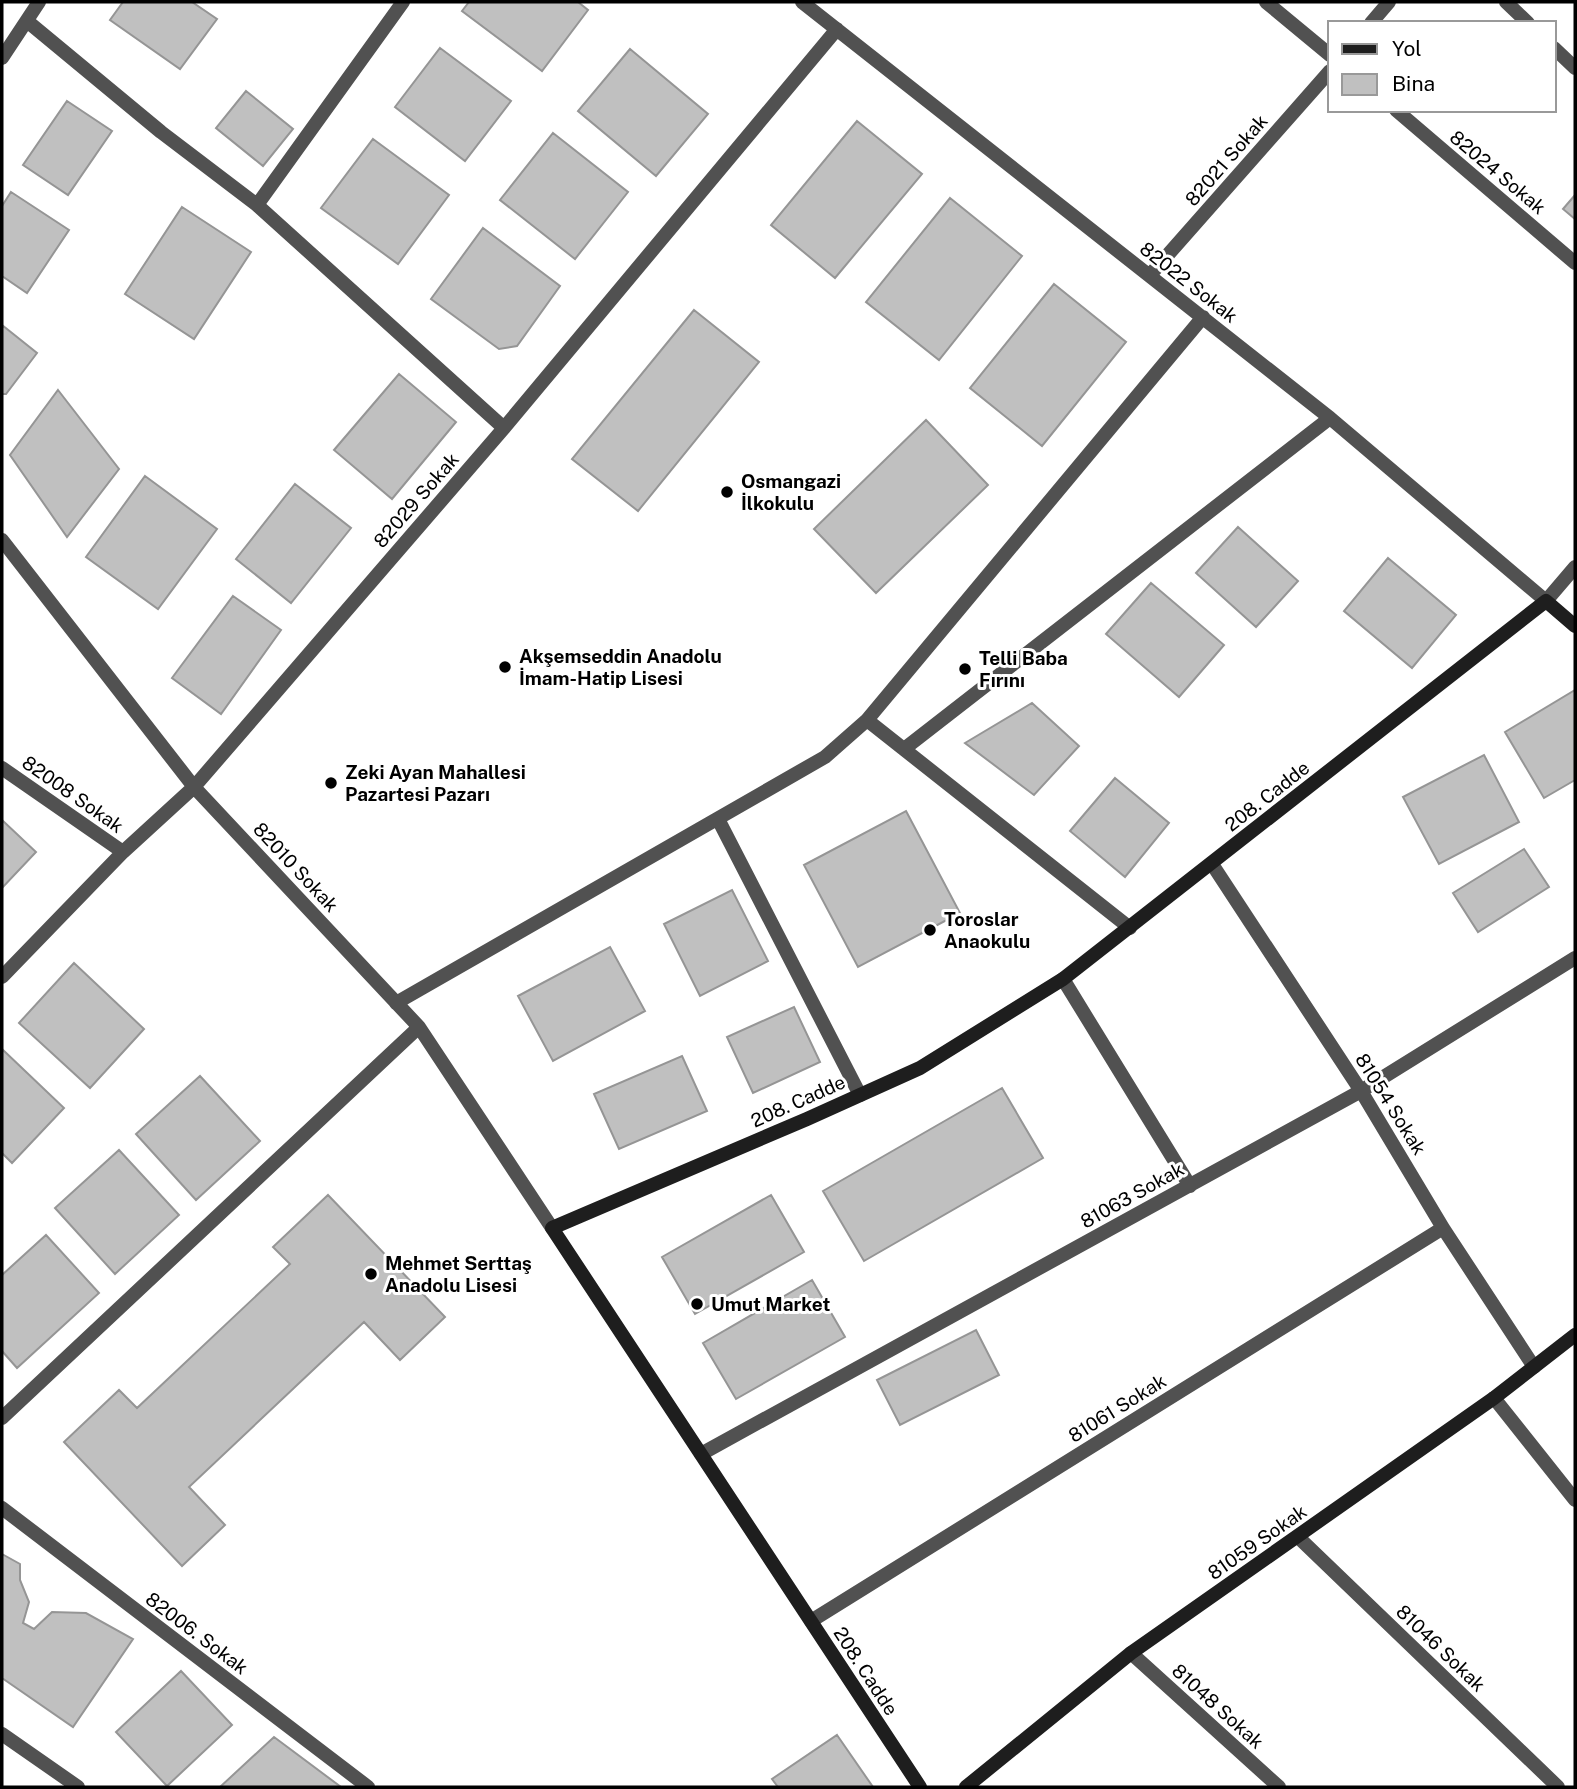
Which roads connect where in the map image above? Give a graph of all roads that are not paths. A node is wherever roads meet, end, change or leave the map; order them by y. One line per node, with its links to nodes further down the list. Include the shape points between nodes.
1 (39, 2): 7 (street)
2 (403, 2): 17 (street)
3 (802, 2): 10 (street, 82022 Sokak)
4 (1266, 2): 12 (street)
5 (1389, 2): 8 (street)
6 (1506, 2): 9 (street)
7 (27, 21): 13 (street); 17 (street)
8 (1373, 21)
9 (1526, 21)
10 (837, 29): 19 (street, 82022 Sokak); 22 (street, 82029 Sokak)
11 (1556, 50): 14 (street)
12 (1328, 53)
13 (2, 58)
14 (1575, 68)
15 (1328, 73): 19 (street, 82021 Sokak)
16 (1397, 112): 18 (street, 82024 Sokak)
17 (257, 205): 22 (street)
18 (1575, 263)
19 (1150, 275): 20 (street, 82022 Sokak)
20 (1203, 317): 21 (street, 82022 Sokak); 27 (street)
21 (1330, 418): 25 (street, 82022 Sokak); 28 (street)
22 (504, 428): 30 (street, 82029 Sokak)
23 (2, 540): 30 (street, 82010 Sokak)
24 (1575, 567): 25 (street)
25 (1546, 601): 26 (street); 33 (street, 208. Cadde)
26 (1575, 626)
27 (867, 720): 28 (street); 31 (street, via 825,757)
28 (904, 749): 34 (street)
29 (2, 768): 32 (street, 82008 Sokak)
30 (194, 787): 32 (street, 82029 Sokak); 38 (street, 82010 Sokak)
31 (718, 819): 38 (street); 41 (street)
32 (123, 852): 36 (street, 82029 Sokak)
33 (1212, 864): 34 (street, 208. Cadde); 40 (street, 81054 Sokak)
34 (1130, 928): 37 (street, 208. Cadde)
35 (1575, 958): 40 (street, 81063 Sokak)
36 (2, 977)
37 (1063, 979): 41 (street, 208. Cadde, via 920,1068); 42 (street)
38 (396, 1003): 39 (street, 82010 Sokak)
39 (419, 1027): 43 (street, 82010 Sokak); 48 (street)
40 (1361, 1091): 42 (street, 81063 Sokak); 44 (street, 81054 Sokak)
41 (860, 1095): 43 (street, 208. Cadde)
42 (1190, 1186): 49 (street, 81063 Sokak)
43 (552, 1228): 49 (street, 208. Cadde)
44 (1443, 1228): 46 (street, 81054 Sokak); 53 (street, 81061 Sokak)
45 (1575, 1335): 46 (street, 81059 Sokak)
46 (1534, 1367): 47 (street, 81059 Sokak)
47 (1494, 1398): 50 (street); 52 (street, 81059 Sokak)
48 (2, 1418)
49 (701, 1454): 53 (street, 208. Cadde)
50 (1575, 1500)
51 (2, 1508): 57 (street, 82006. Sokak)
52 (1298, 1537): 54 (street, 81059 Sokak); 61 (street, 81046 Sokak)
53 (811, 1622): 58 (street, 208. Cadde)
54 (1131, 1653): 59 (street, 81059 Sokak); 60 (street, 81048 Sokak)
55 (2, 1734): 56 (street)
56 (78, 1787)
57 (368, 1787)
58 (920, 1787)
59 (966, 1787)
60 (1279, 1787)
61 (1558, 1787)

